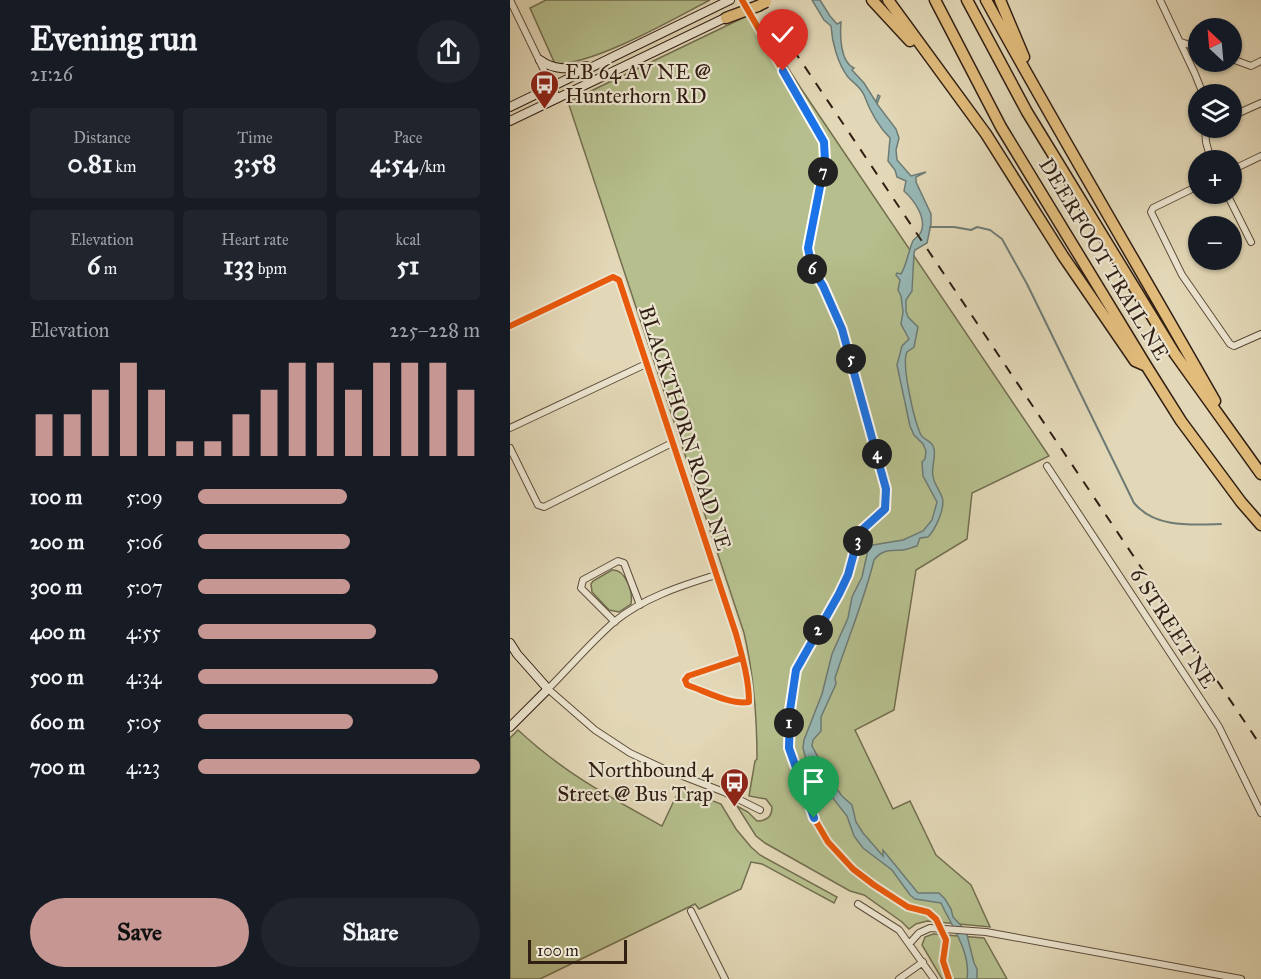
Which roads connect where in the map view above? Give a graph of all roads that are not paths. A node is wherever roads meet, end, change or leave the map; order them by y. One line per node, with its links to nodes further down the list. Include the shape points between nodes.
1 (510, 0): 14 (street)
2 (730, 0): 17 (main road)
3 (873, 0): 18 (highway)
4 (888, 0): 18 (highway)
5 (935, 0): 35 (highway, DEERFOOT TRAIL NE, via 1001,127)
6 (967, 0): 41 (highway, DEERFOOT TRAIL NE, via 1027,112 1174,354)
7 (986, 0): 27 (highway)
8 (999, 0): 27 (highway)
9 (1160, 0): 12 (street)
10 (755, 5): 11 (highway)
11 (726, 18): 21 (main road)
12 (1180, 42): 13 (street); 19 (street)
13 (1188, 45)
14 (540, 60): 17 (main road, via 563,69); 20 (street)
15 (1261, 61): 16 (street, via 1251,66)
16 (1242, 63)
17 (599, 64): 20 (main road)
18 (939, 71): 35 (highway, via 986,134 1135,361)
19 (1199, 84)
20 (552, 87): 21 (street); 23 (main road)
21 (557, 98): 25 (main road)
22 (1261, 103): 24 (street)
23 (510, 107)
24 (1242, 112)
25 (510, 121)
26 (1261, 156): 28 (street)
27 (1077, 165): 40 (highway, via 1217,403)
28 (1242, 165)
29 (1188, 191): 33 (street, via 1151,212 1182,275 1230,344 1234,346)
30 (1232, 204): 31 (street)
31 (1251, 242)
32 (510, 326): 34 (street, BLACKTHORN ROAD NE, via 613,277 619,280)
33 (1261, 334)
34 (646, 364): 36 (street); 37 (street, BLACKTHORN ROAD NE)
35 (1147, 367): 42 (highway, DEERFOOT TRAIL NE, via 1181,421)
36 (510, 428)
37 (672, 442): 38 (street, via 544,507 538,505); 43 (street, BLACKTHORN ROAD NE)
38 (510, 448)
39 (1047, 466): 51 (street, 6 STREET NE, via 1219,727)
40 (1261, 466)
41 (1261, 474)
42 (1261, 525)
43 (716, 575): 44 (street); 47 (street, BLACKTHORN ROAD NE)
44 (640, 605): 45 (street); 45 (street, via 624,563 618,561 583,580 581,588)
45 (615, 622): 48 (street)
46 (510, 643): 48 (main road)
47 (742, 658): 47 (street, BLACKTHORN ROAD NE, via 749,702 726,699 687,685 688,676)
48 (548, 689): 49 (main road); 50 (street, via 595,730 630,753)
49 (510, 727)
50 (760, 810)
51 (1261, 813)
52 (858, 904): 54 (street, via 891,923)
53 (691, 911): 56 (street)
54 (910, 943): 55 (street); 59 (street, via 924,930 986,932)
55 (923, 962): 57 (street); 58 (street)
56 (725, 979)
57 (899, 979)
58 (934, 979)
59 (1241, 979)

